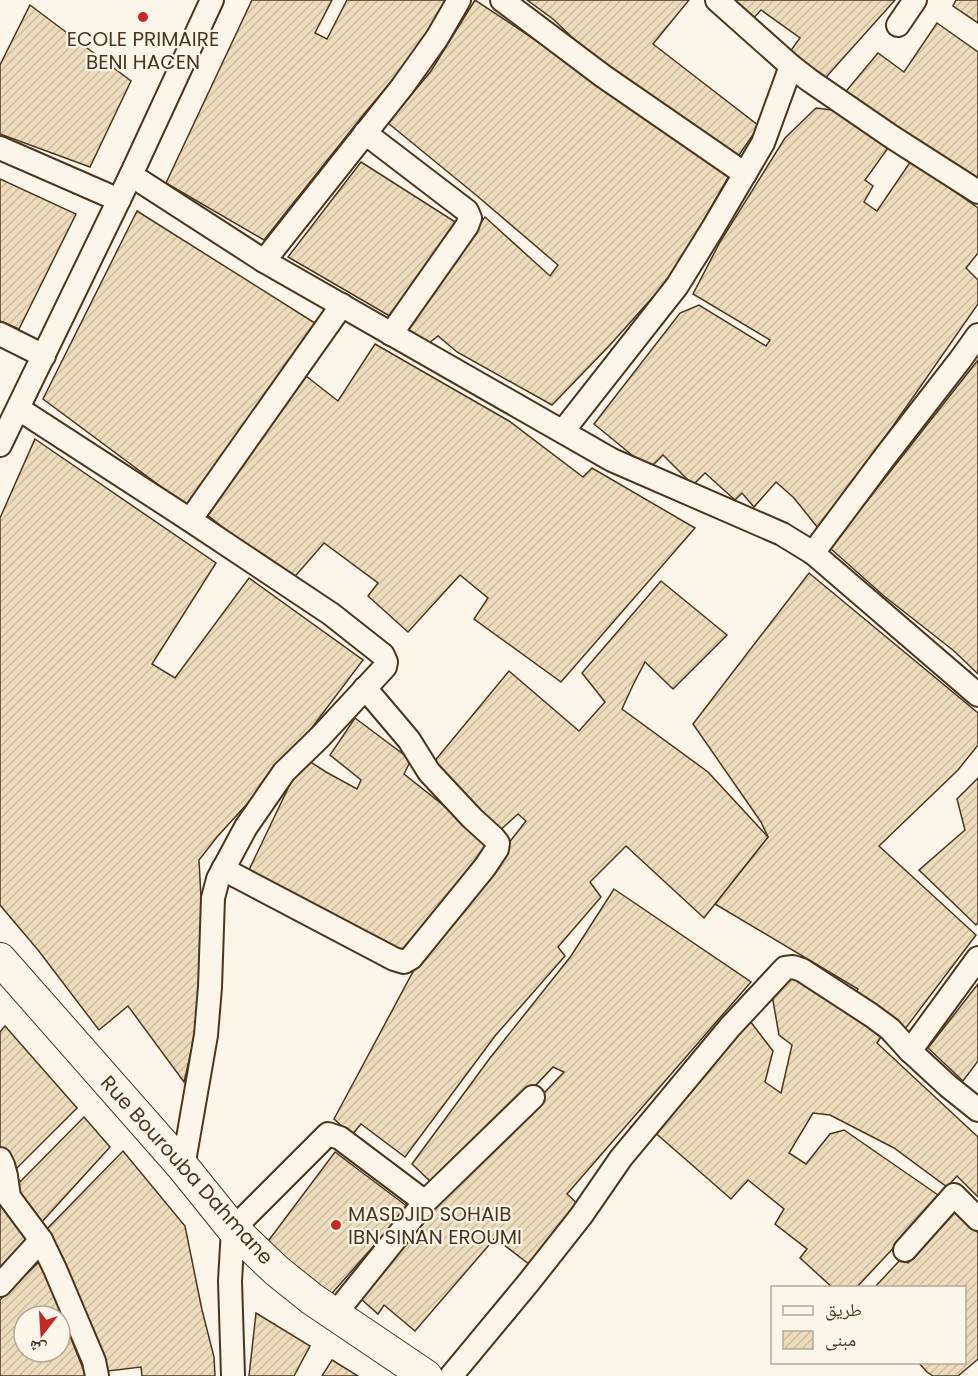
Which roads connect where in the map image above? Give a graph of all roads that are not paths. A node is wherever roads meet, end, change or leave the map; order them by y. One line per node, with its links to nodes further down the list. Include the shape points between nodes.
1 (212, 0): 11 (street)
2 (459, 0): 8 (street, via 437,38)
3 (502, 0): 10 (street)
4 (717, 0): 7 (street)
5 (915, 0): 6 (street)
6 (898, 25)
7 (791, 66): 10 (street, via 763,143); 12 (street)
8 (365, 133): 14 (street); 17 (street, via 467,211 470,218)
9 (0, 148): 13 (street)
10 (745, 174): 21 (street, via 677,286)
11 (130, 176): 13 (street); 14 (street)
12 (978, 192)
13 (119, 200): 19 (street)
14 (264, 261): 15 (street)
15 (342, 305): 17 (street); 23 (street)
16 (0, 334): 19 (street)
17 (391, 334): 21 (street)
18 (977, 340): 24 (street)
19 (44, 356): 20 (street)
20 (19, 409): 22 (street); 23 (street)
21 (563, 431): 24 (street, via 612,460 782,534)
22 (0, 446)
23 (190, 519): 25 (street, via 331,614 383,655 385,668)
24 (813, 553): 26 (street)
25 (365, 688): 27 (street, via 284,772); 27 (street, via 409,740 429,772 495,838 497,849 485,867 404,962)
26 (978, 695)
27 (222, 869): 34 (street, via 213,898 206,1035)
28 (978, 958): 30 (street)
29 (0, 959): 34 (street, Rue Bourouba Dahmane)
30 (910, 1051): 32 (street); 45 (street, via 872,1015 802,970 785,968 730,1027 621,1158 551,1254)
31 (532, 1097): 35 (street)
32 (978, 1110)
33 (0, 1160): 38 (street, via 9,1197)
34 (183, 1167): 37 (street, Rue Bourouba Dahmane)
35 (425, 1202): 37 (street, via 340,1138 328,1134); 41 (street)
36 (978, 1219): 39 (street, via 954,1195)
37 (233, 1229): 41 (street, Rue Bourouba Dahmane, via 277,1271); 43 (street)
38 (41, 1240): 40 (street); 42 (street)
39 (904, 1250)
40 (0, 1285)
41 (335, 1314): 44 (street, Rue Bourouba Dahmane)
42 (97, 1376)
43 (233, 1376)
44 (426, 1376)
45 (451, 1376)

